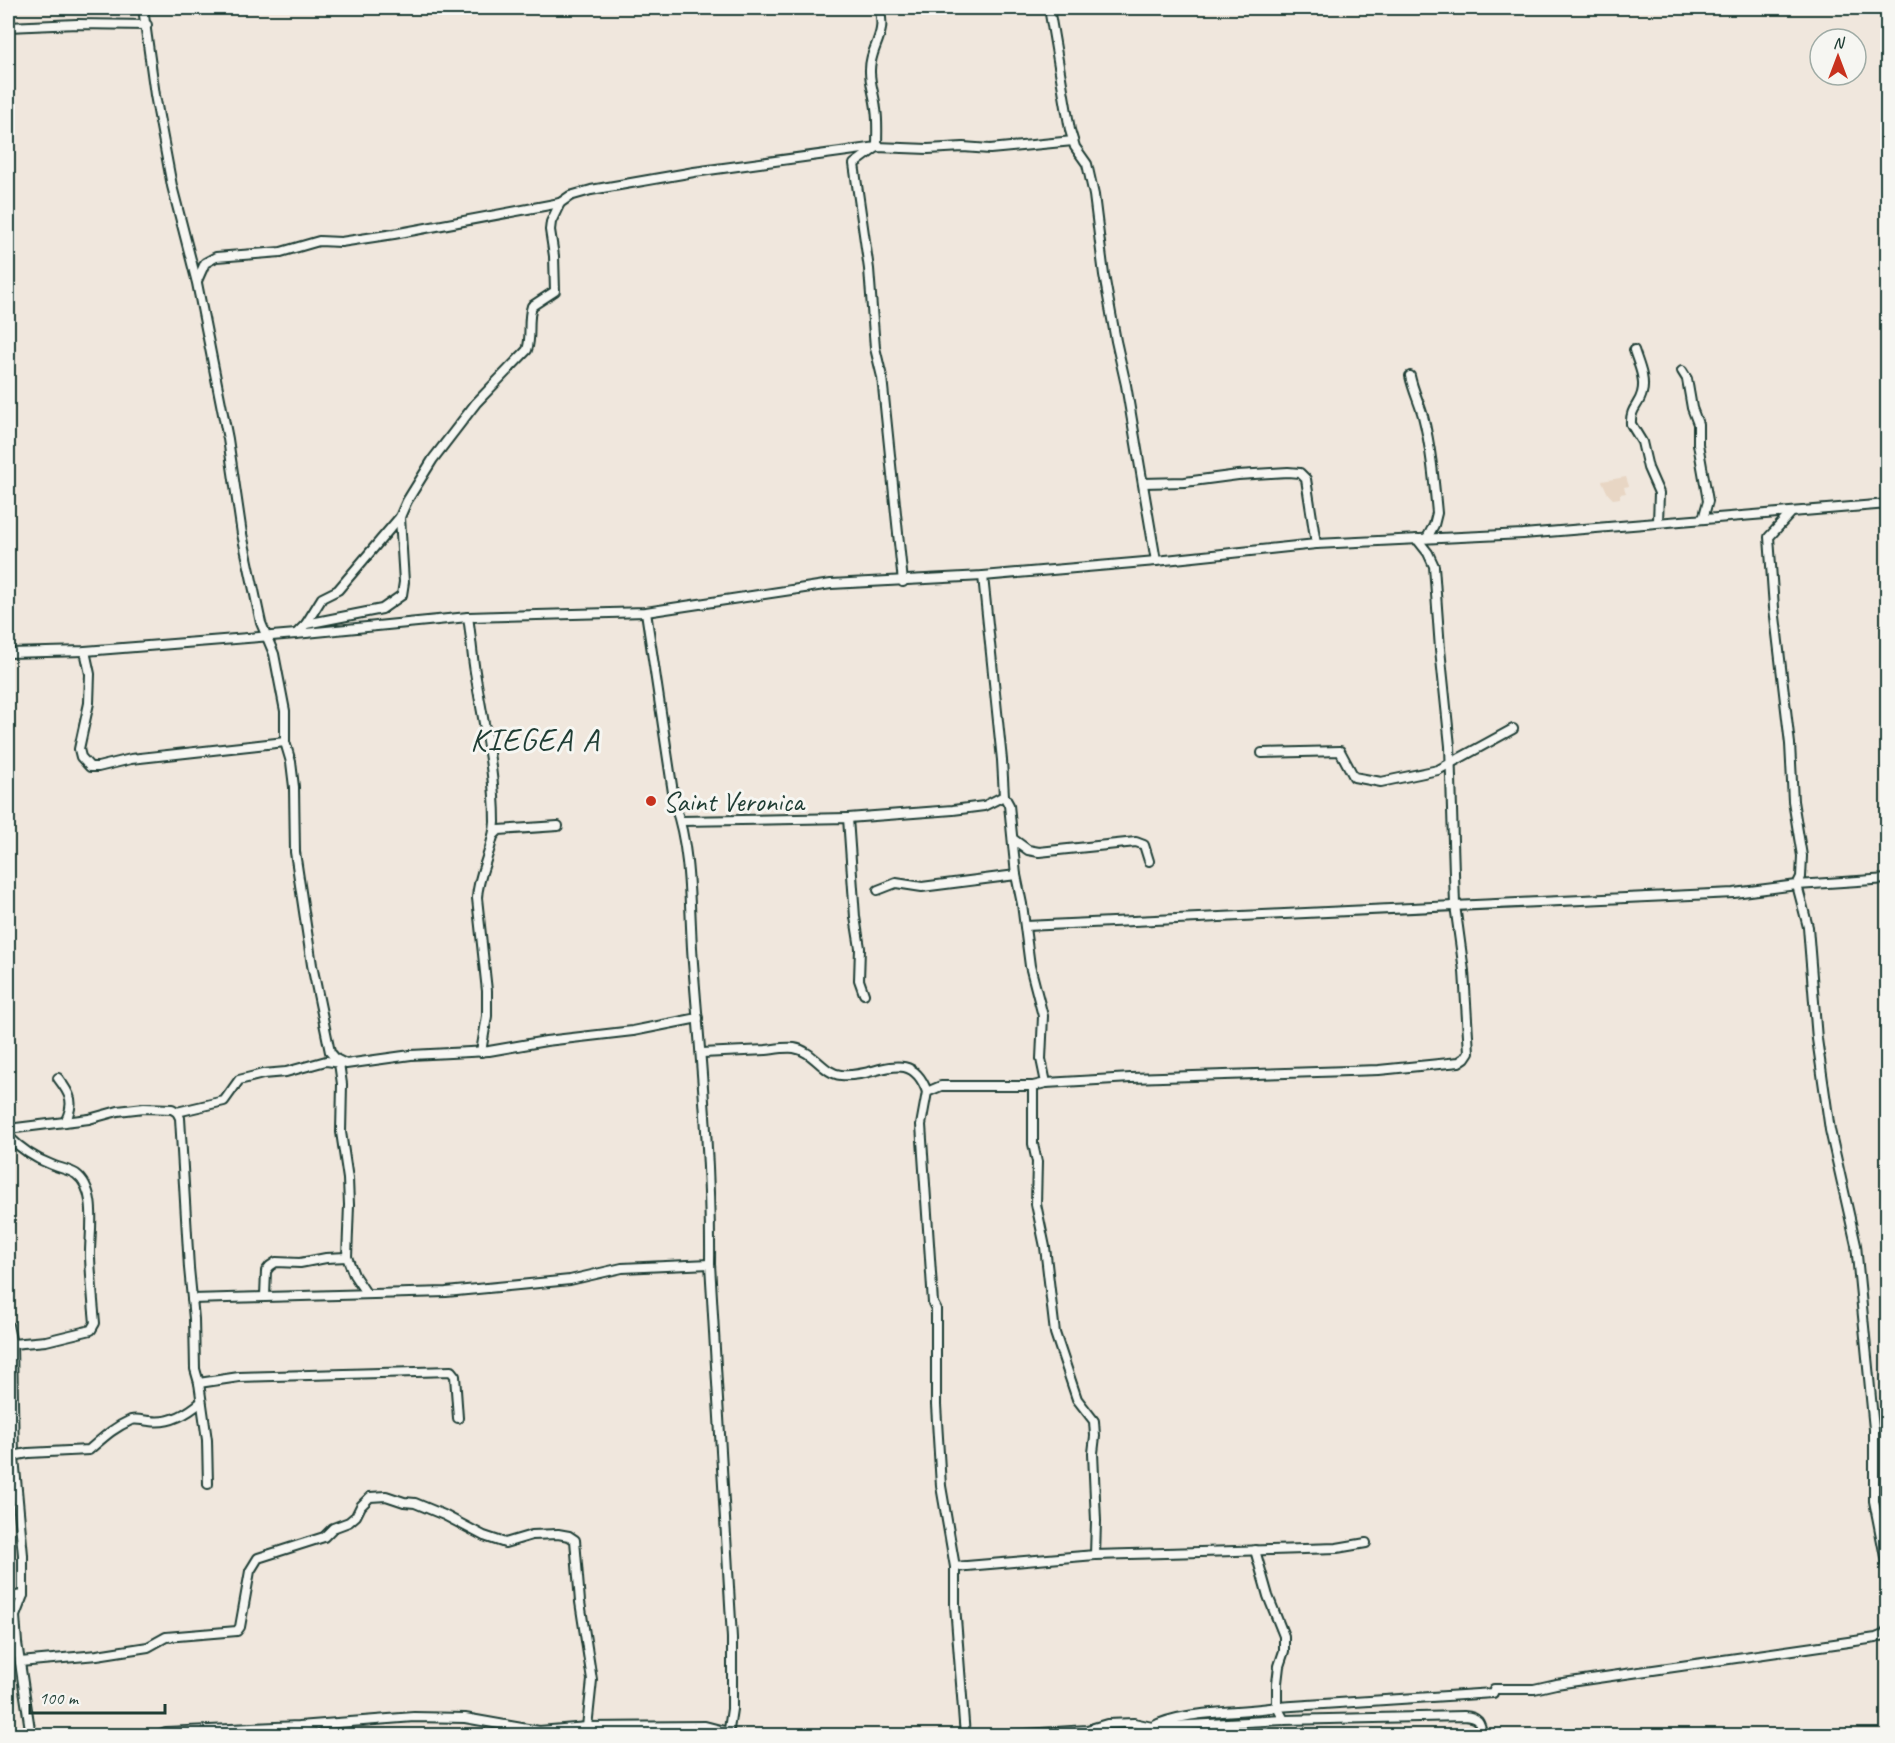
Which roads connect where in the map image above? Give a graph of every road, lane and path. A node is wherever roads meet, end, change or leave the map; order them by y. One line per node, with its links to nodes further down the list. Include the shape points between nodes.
1 (143, 8): 4 (street)
2 (879, 8): 7 (street, via 882,27 870,62)
3 (1048, 8): 6 (street)
4 (147, 25): 5 (street); 9 (street, via 172,186)
5 (8, 27)
6 (1073, 141): 7 (street, via 990,149); 13 (street, via 1087,164 1094,195 1104,275)
7 (877, 147): 8 (street, via 591,190); 24 (street, via 854,164 869,268 875,348 882,377)
8 (560, 203): 9 (street, via 394,234 341,242 319,241 281,252 216,257 205,263); 16 (street, via 550,230 555,291 532,306 527,350 476,403 433,459)
9 (197, 283): 29 (street, via 242,534)
10 (1634, 350): 18 (street, via 1644,385 1633,407 1631,424 1642,442 1659,493)
11 (1682, 371): 17 (street, via 1698,424 1708,501)
12 (1410, 376): 19 (street, via 1426,432 1437,513)
13 (1143, 483): 21 (street, via 1300,473 1306,479); 22 (street)
14 (1887, 504): 15 (street)
15 (1791, 513): 17 (street); 45 (street, via 1769,537 1793,801 1802,856)
16 (400, 517): 27 (street, via 338,590 322,598); 27 (street, via 402,595 382,609)
17 (1703, 519): 18 (street)
18 (1658, 522): 19 (street)
19 (1427, 538): 20 (street)
20 (1417, 539): 21 (street); 35 (street, via 1434,567)
21 (1316, 544): 22 (street)
22 (1156, 561): 23 (street)
23 (983, 576): 24 (street); 36 (street)
24 (903, 582): 25 (street, via 831,584)
25 (646, 612): 26 (street); 38 (street, via 675,806)
26 (468, 617): 28 (street); 40 (street, via 492,781)
27 (306, 624): 28 (street)
28 (296, 634): 29 (street)
29 (266, 636): 30 (street); 33 (street, via 274,654 285,711)
30 (85, 651): 31 (street); 33 (street, via 89,693 79,753 90,766)
31 (8, 653)
32 (1513, 729): 35 (street)
33 (285, 742): 53 (street, via 291,762 295,852 312,965 330,1052)
34 (1262, 753): 35 (street, via 1340,751 1354,777 1381,782 1438,770)
35 (1450, 763): 47 (street)
36 (1004, 796): 37 (street, via 984,806); 41 (street, via 1009,805)
37 (848, 818): 38 (street); 49 (street, via 860,948 859,980)
38 (681, 821): 50 (street)
39 (558, 826): 40 (street, via 499,830)
40 (493, 836): 51 (street, via 477,898 487,991)
41 (1013, 839): 42 (street, via 1038,852 1136,842 1144,844); 43 (street)
42 (1149, 861)
43 (1016, 875): 46 (street, via 922,887 896,883); 48 (street)
44 (1887, 879): 45 (street)
45 (1797, 885): 47 (street, via 1734,893); 78 (street, via 1808,927 1817,1039 1830,1130 1855,1238 1874,1429 1874,1501)
46 (878, 890)
47 (1455, 905): 48 (street); 55 (street, via 1469,1052 1459,1062 1379,1070)
48 (1026, 926): 55 (street, via 1030,966 1043,1016 1041,1059)
49 (864, 994)
50 (698, 1018): 51 (street); 52 (street)
51 (481, 1052): 53 (street)
52 (702, 1053): 57 (street, via 794,1048 809,1054 828,1071 843,1076 904,1066 920,1076); 63 (street)
53 (342, 1063): 58 (street, via 326,1061 238,1080 224,1101); 62 (street, via 341,1132 349,1188)
54 (58, 1078): 59 (street, via 72,1110)
55 (1046, 1083): 56 (street)
56 (1034, 1086): 57 (street, via 952,1084); 76 (street, via 1036,1204 1055,1333 1077,1399 1094,1420)
57 (927, 1092): 77 (street, via 921,1125 928,1257 936,1309 936,1405 941,1486)
58 (177, 1112): 59 (street, via 144,1108); 66 (street)
59 (65, 1122): 60 (street)
60 (8, 1129)
61 (8, 1136): 68 (street, via 19,1147 75,1174 85,1187 92,1229 95,1323 91,1330)
62 (346, 1257): 64 (street); 65 (street, via 276,1263 266,1271)
63 (710, 1264): 64 (street, via 622,1268 570,1280 446,1292); 88 (street, via 732,1638)
64 (366, 1293): 65 (street)
65 (265, 1296): 66 (street)
66 (192, 1299): 69 (street)
67 (8, 1325): 68 (street)
68 (12, 1344): 72 (street)
69 (199, 1383): 70 (street); 71 (street, via 239,1377 451,1371 456,1376)
70 (201, 1401): 72 (street, via 190,1412 170,1420 133,1419 108,1432 89,1450); 73 (street)
71 (458, 1418)
72 (11, 1457): 79 (street, via 23,1555)
73 (208, 1484)
74 (1366, 1543): 75 (street, via 1337,1548)
75 (1255, 1550): 76 (street); 83 (street, via 1284,1636)
76 (1095, 1555): 77 (street)
77 (955, 1567): 91 (street)
78 (1887, 1572)
79 (23, 1595): 80 (street); 82 (street, via 15,1616)
80 (8, 1597)
81 (1887, 1629): 83 (street, via 1876,1638 1534,1689)
82 (20, 1662): 85 (street, via 98,1655 148,1647 166,1637 237,1631 250,1571 258,1558 324,1537 356,1516 370,1497 386,1496 415,1503 505,1543 532,1535 574,1538 592,1680); 89 (street)
83 (1277, 1707): 84 (street); 86 (street, via 1162,1722)
84 (1284, 1720): 86 (street); 93 (street, via 1470,1717 1479,1722)
85 (588, 1727): 87 (street); 88 (street, via 705,1726)
86 (1152, 1731): 92 (street, via 1134,1723)
87 (525, 1732): 90 (street, via 465,1718 414,1717 166,1732)
88 (728, 1734)
89 (31, 1736)
90 (154, 1736)
91 (965, 1736)
92 (995, 1736)
93 (1482, 1736)

